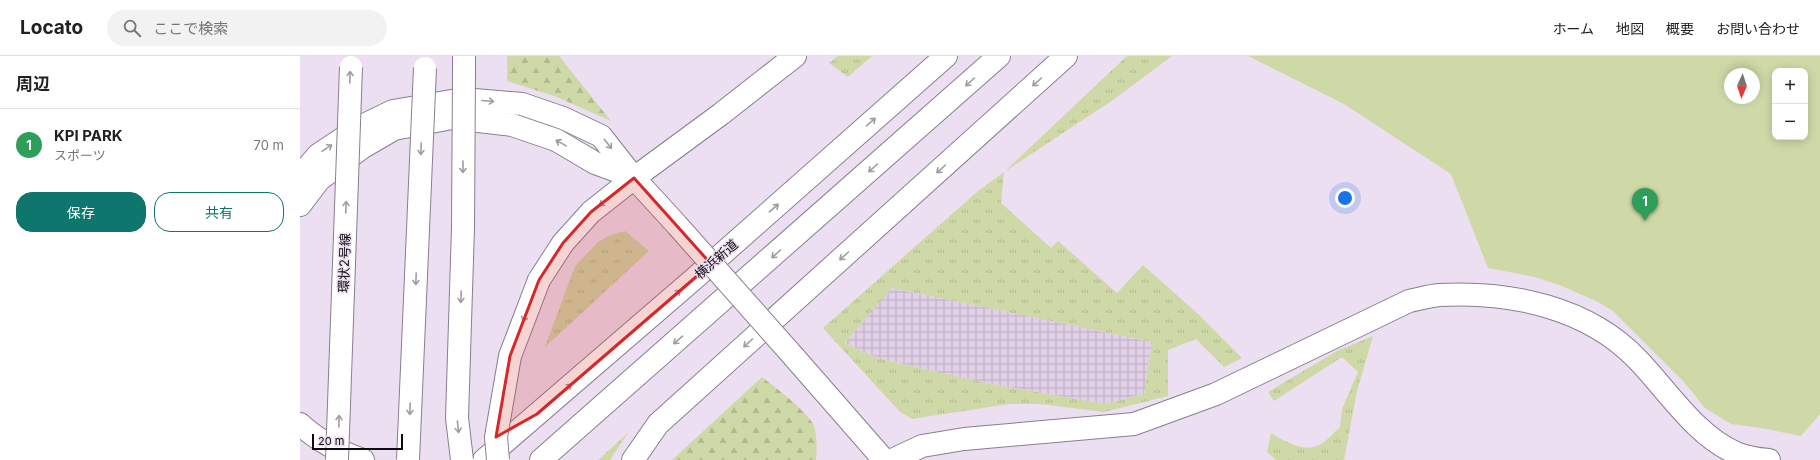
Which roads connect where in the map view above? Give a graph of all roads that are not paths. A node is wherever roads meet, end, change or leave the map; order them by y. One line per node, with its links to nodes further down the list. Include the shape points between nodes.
1 (795, 56): 9 (main road)
2 (946, 56): 11 (main road, 横浜新道, one-way to 2)
3 (999, 56): 20 (main road, one-way to 20)
4 (1066, 56): 21 (main road, one-way to 21, via 658,424)
5 (464, 64): 17 (main road, one-way to 17, bridge, via 458,418)
6 (351, 66): 13 (main road, 環状2号線, one-way to 6, bridge)
7 (425, 68): 15 (main road, one-way to 15, bridge)
8 (300, 176): 9 (main road, one-way to 9, via 318,155 360,127 393,111 463,99 522,104 563,118 601,136)
9 (634, 178): 10 (main road, one-way to 10, via 595,163 556,140 512,125 452,118 394,129 319,180); 19 (main road, one-way to 19, bridge, via 586,217 563,243 539,280 510,356 496,437); 22 (main road, bridge)
10 (300, 205)
11 (538, 414): 16 (main road); 18 (main road, 横浜新道)
12 (300, 424): 14 (main road, via 313,436 347,455)
13 (337, 460)
14 (363, 460)
15 (408, 460)
16 (450, 460)
17 (462, 460)
18 (484, 460)
19 (498, 460)
20 (541, 460)
21 (633, 460)
22 (884, 460)
23 (892, 460): 24 (main road, via 922,446 964,439 1134,424 1216,394 1409,301 1438,295 1510,298 1547,306 1582,318 1636,358 1702,432 1736,453)
24 (1769, 460)

